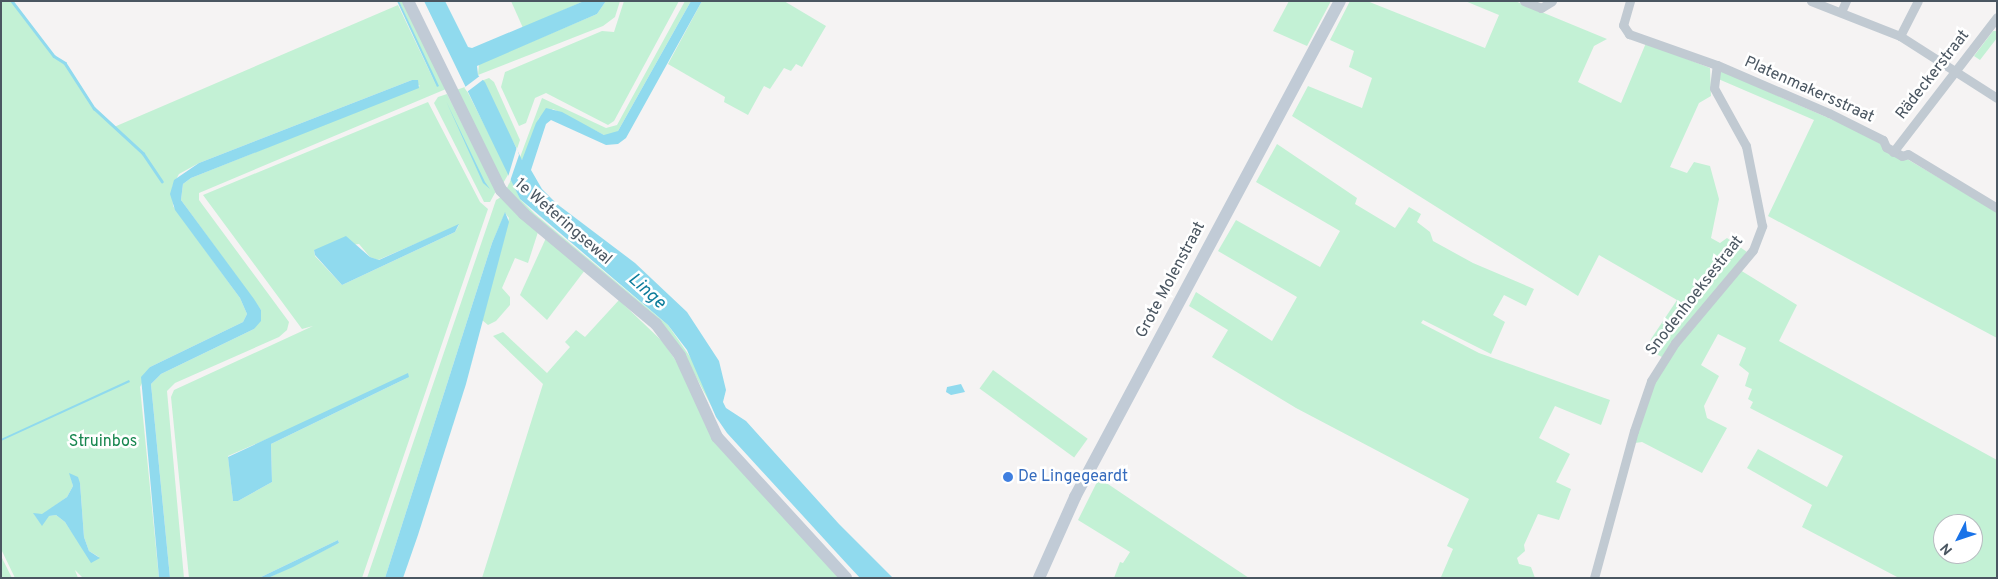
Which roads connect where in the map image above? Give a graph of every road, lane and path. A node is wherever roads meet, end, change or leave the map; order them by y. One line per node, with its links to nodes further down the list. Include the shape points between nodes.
1 (408, 1): 17 (street, 1e Weteringsewal, via 501,190 524,214 656,324 685,366 718,437)
2 (1340, 1): 18 (street, Grote Molenstraat, via 1075,497)
3 (1524, 1): 4 (street, via 1541,8)
4 (1552, 1)
5 (1630, 1): 12 (street, Platenmakersstraat, via 1624,29 1629,34)
6 (1811, 1): 9 (street)
7 (1846, 1): 9 (street)
8 (1918, 1): 11 (street)
9 (1841, 12): 11 (street)
10 (1997, 17): 13 (street, Rädeckerstraat)
11 (1900, 36): 13 (street)
12 (1717, 65): 15 (street, Platenmakersstraat, via 1829,113 1883,140 1886,148); 19 (street, Snodenhoeksestraat, via 1714,88 1746,146 1762,226 1753,250 1675,343 1651,381)
13 (1954, 72): 14 (street); 15 (street, Rädeckerstraat)
14 (1997, 98)
15 (1893, 152): 16 (street, Platenmakersstraat, via 1902,156 1908,154)
16 (1997, 208)
17 (846, 578)
18 (1039, 578)
19 (1594, 578)

